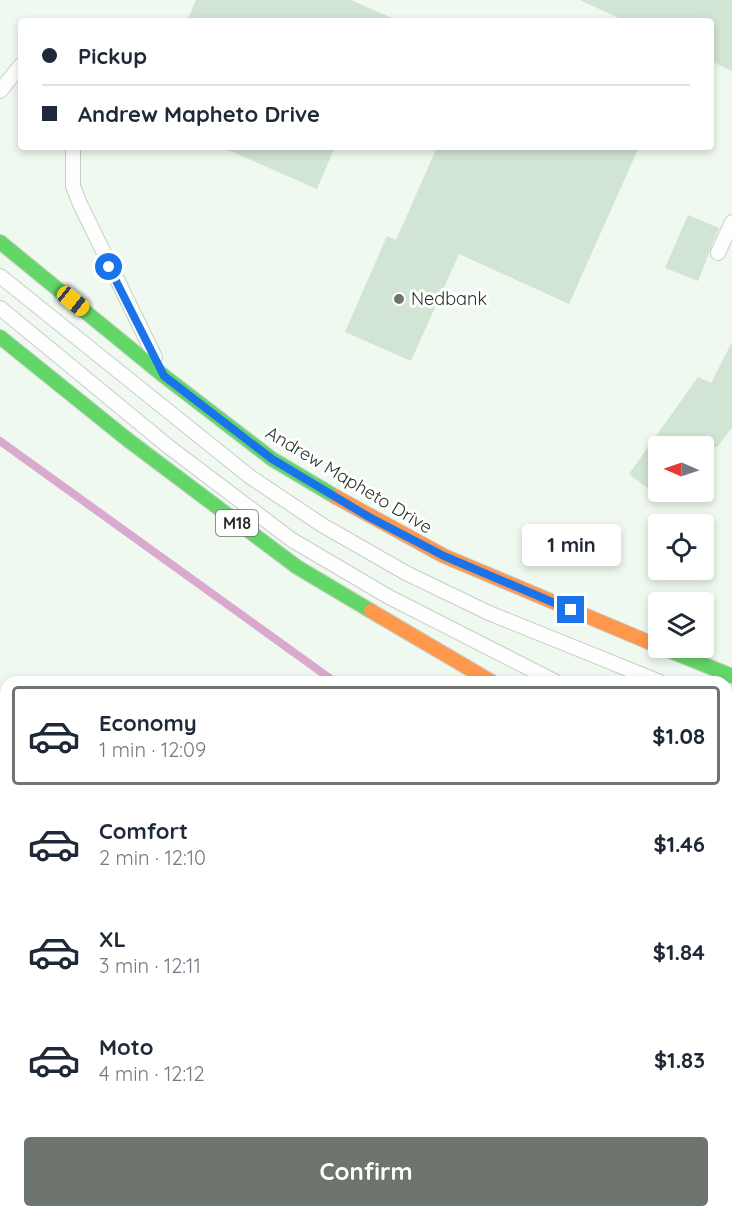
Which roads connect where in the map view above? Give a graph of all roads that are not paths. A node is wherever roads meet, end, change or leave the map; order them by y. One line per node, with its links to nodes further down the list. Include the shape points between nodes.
1 (18, 69): 2 (lane)
2 (0, 91)
3 (73, 150): 10 (lane, via 73,186 80,204)
4 (732, 222): 6 (lane)
5 (0, 242): 10 (main road, Andrew Mapheto Drive)
6 (718, 253)
7 (0, 276): 15 (lane, via 249,476 322,525 406,573 489,613)
8 (0, 308): 14 (lane, via 169,447 292,540 389,597)
9 (0, 337): 13 (main road, M18, via 297,567)
10 (164, 376): 11 (main road, Andrew Mapheto Drive, via 272,459 369,517 444,556)
11 (648, 642)
12 (688, 658): 16 (main road)
13 (482, 676)
14 (544, 676)
15 (645, 676)
16 (732, 676)

